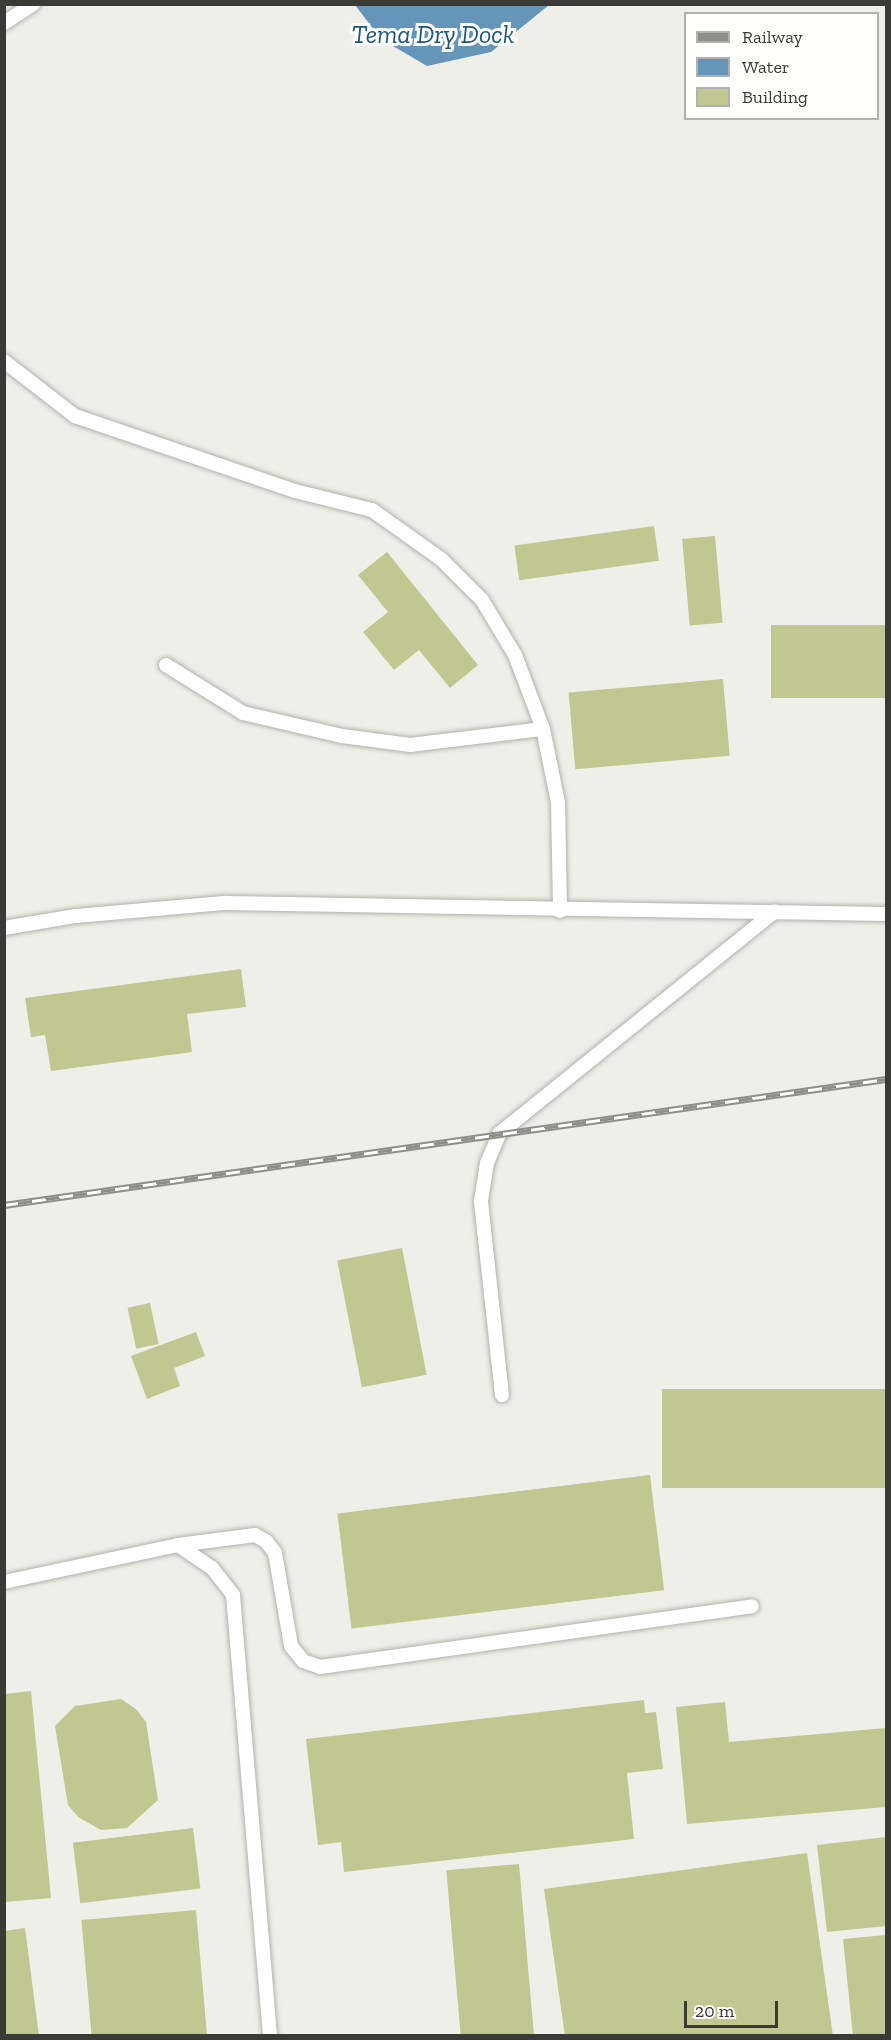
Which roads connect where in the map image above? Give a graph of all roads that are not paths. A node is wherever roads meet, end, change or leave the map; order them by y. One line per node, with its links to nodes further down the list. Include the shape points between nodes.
1 (33, 4): 2 (lane)
2 (4, 22)
3 (4, 361): 5 (lane, via 75,416 284,487 372,510 441,559 482,600 515,655)
4 (166, 665): 5 (lane, via 243,713 342,736 410,745)
5 (543, 729): 6 (lane, via 558,803)
6 (560, 911): 7 (lane); 9 (lane, via 226,903 76,916)
7 (775, 912): 8 (lane); 10 (lane, via 500,1133 487,1162 481,1201)
8 (886, 914)
9 (4, 928)
10 (502, 1395)
11 (178, 1545): 12 (lane); 13 (lane, via 255,1535 266,1541 275,1553 291,1646 303,1661 320,1667); 14 (lane, via 212,1568 233,1595)
12 (4, 1582)
13 (752, 1606)
14 (270, 2036)

